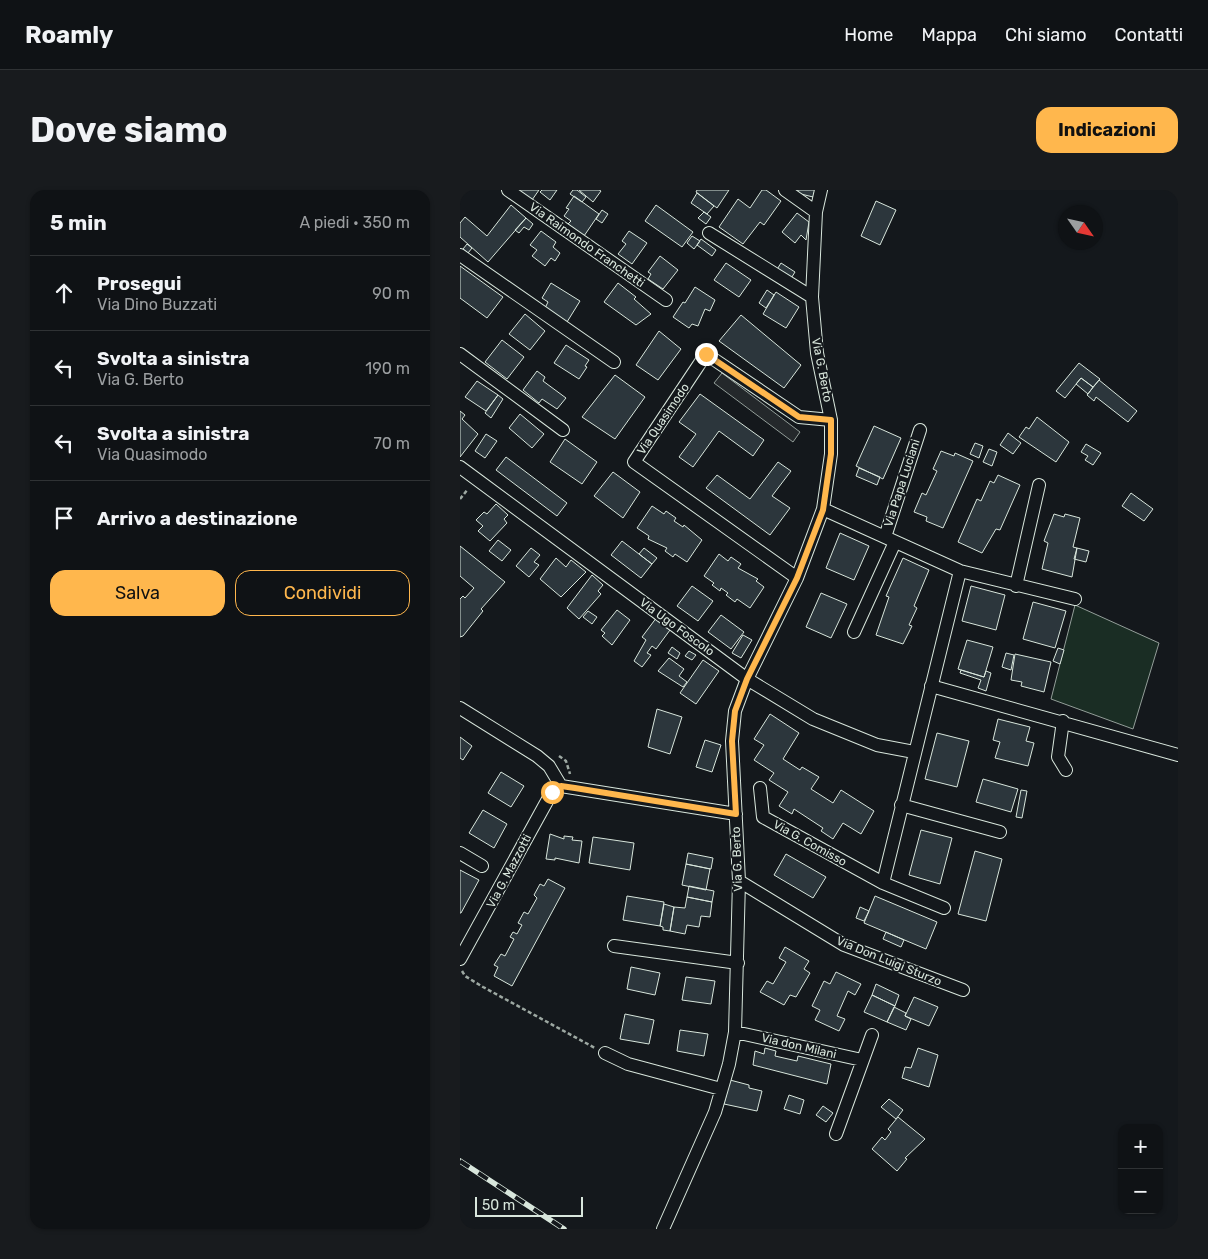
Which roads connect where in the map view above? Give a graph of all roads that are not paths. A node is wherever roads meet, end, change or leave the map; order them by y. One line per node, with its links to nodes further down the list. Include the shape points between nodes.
1 (508, 190): 8 (street, Via Raimondo Franchetti)
2 (785, 190): 4 (street)
3 (822, 190): 4 (street, Via G. Berto)
4 (816, 212): 7 (street, Via G. Berto)
5 (709, 233): 7 (street)
6 (460, 255): 10 (street)
7 (812, 297): 11 (street, Via G. Berto, via 817,353)
8 (666, 300)
9 (460, 354): 12 (street)
10 (614, 362)
11 (831, 420): 16 (street, Via G. Berto, via 831,454); 19 (street, Via Quasimodo, via 799,417 706,354 634,462)
12 (563, 430)
13 (920, 430): 17 (street, Via Papa Luciani)
14 (462, 473): 23 (street, Via Ugo Foscolo)
15 (1039, 485): 20 (street)
16 (823, 510): 17 (street, Via Papa Luciani); 19 (street, Via G. Berto)
17 (890, 539): 18 (street, Via Papa Luciani); 22 (street, Via Papa Luciani)
18 (960, 571): 20 (street, Via Papa Luciani); 24 (street)
19 (797, 578): 23 (street, Via G. Berto)
20 (1016, 586): 21 (street, Via Papa Luciani)
21 (1075, 598)
22 (854, 632)
23 (747, 679): 27 (street, Via Ugo Foscolo, via 813,719 877,746); 33 (street, Via G. Berto, via 735,711 732,741)
24 (930, 686): 26 (street); 27 (street)
25 (460, 708): 30 (street, via 537,756 549,766)
26 (1063, 722): 28 (street); 29 (street, via 1058,757)
27 (914, 752): 32 (street)
28 (1178, 755)
29 (1066, 770)
30 (561, 786): 33 (street); 41 (street, Via G. Mazzotti, via 552,792)
31 (760, 788): 38 (street, Via G. Comisso, via 763,817)
32 (901, 805): 34 (street); 38 (street)
33 (736, 814): 37 (street, Via G. Berto)
34 (1000, 832)
35 (460, 853): 36 (street)
36 (482, 866)
37 (739, 882): 42 (street, Via G. Berto); 43 (street, Via Don Luigi Sturzo, via 844,945)
38 (883, 884): 39 (street, Via G. Comisso)
39 (944, 908)
40 (614, 946): 42 (street)
41 (460, 959)
42 (738, 963): 44 (street, Via G. Berto)
43 (963, 990)
44 (735, 1032): 47 (street, Via don Milani); 48 (street, Via G. Berto)
45 (872, 1035): 47 (street)
46 (605, 1053): 48 (street, via 628,1064)
47 (862, 1060): 49 (street)
48 (721, 1089): 50 (street, Via G. Berto, via 715,1112)
49 (836, 1134)
50 (663, 1229)

